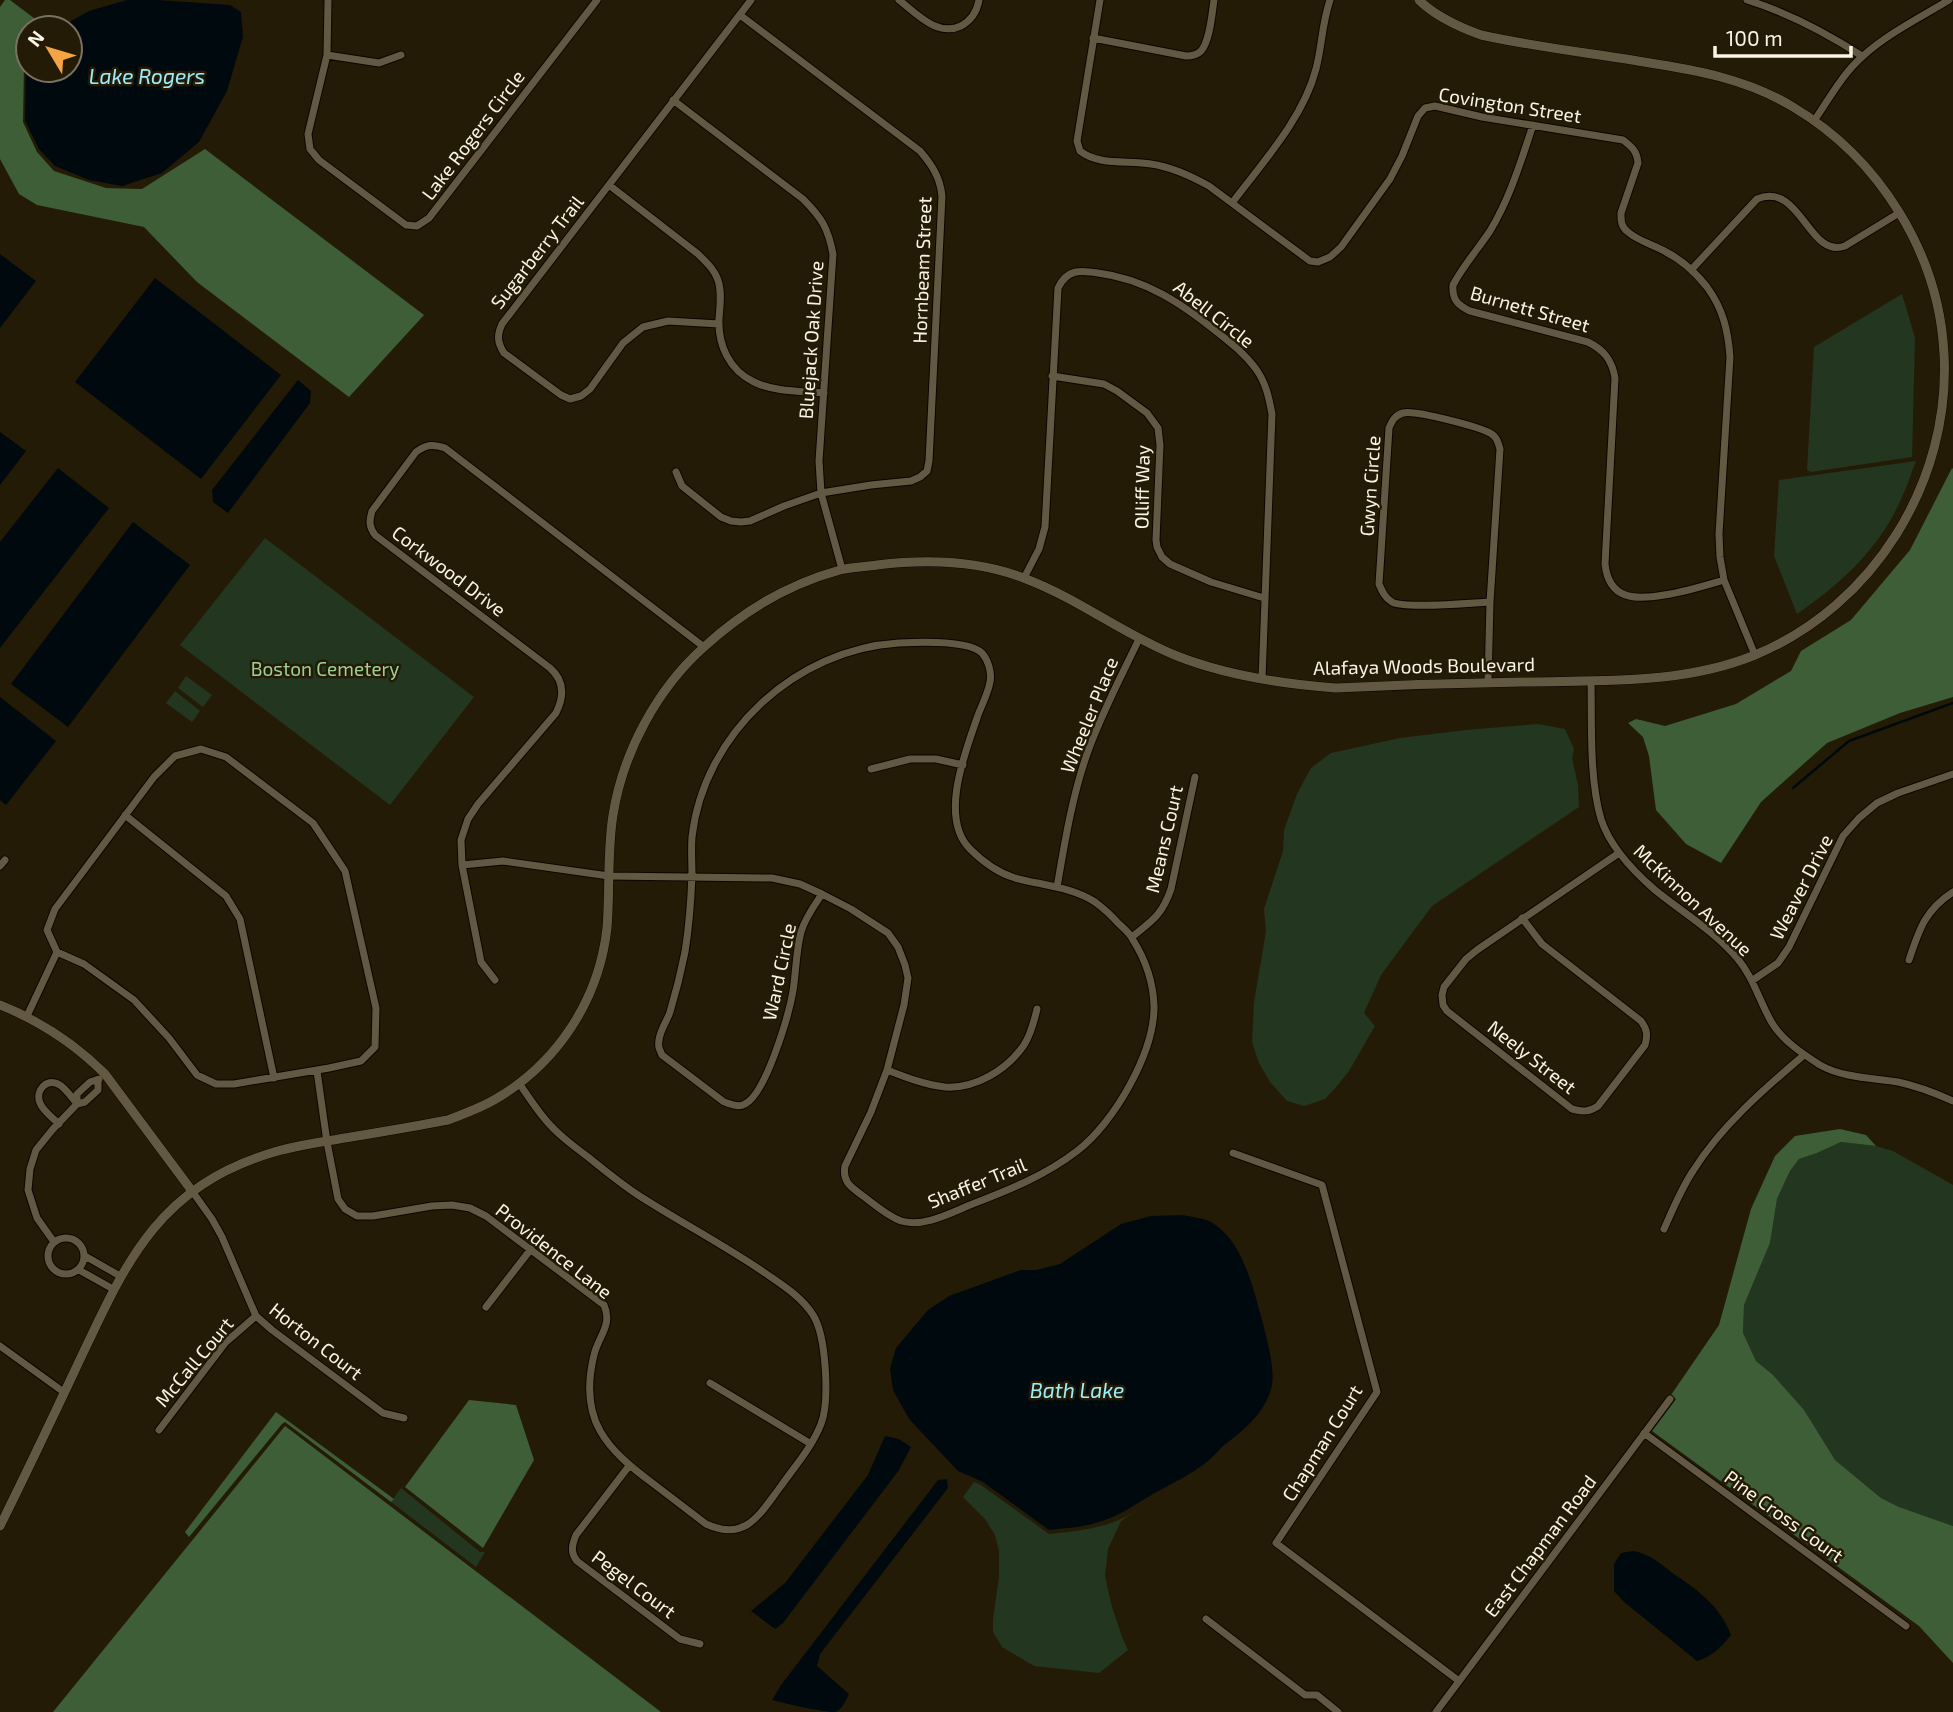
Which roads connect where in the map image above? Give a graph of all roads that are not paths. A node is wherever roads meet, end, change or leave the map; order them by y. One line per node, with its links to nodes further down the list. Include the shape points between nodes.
1 (328, 0): 14 (street, Lake Rogers Circle)
2 (597, 0): 14 (street, Lake Rogers Circle, via 429,219 417,226 406,225 310,149 308,134)
3 (751, 0): 12 (street, Sugarberry Trail)
4 (899, 0): 5 (street, via 942,30 966,23)
5 (979, 0)
6 (1100, 0): 13 (street, Covington Street)
7 (1214, 0): 13 (street, via 1206,40 1195,55)
8 (1330, 0): 21 (street, via 1307,94 1295,118)
9 (1419, 0): 18 (street, Alafaya Woods Boulevard, via 1445,19 1481,35 1729,79 1776,98)
10 (1747, 0): 16 (street, via 1805,22)
11 (1949, 0): 16 (street)
12 (740, 15): 17 (street, Sugarberry Trail); 29 (street, Hornbeam Street, via 920,151 940,180 927,471 911,481)
13 (1093, 38): 21 (street, Covington Street, via 1077,141 1080,151 1094,159 1174,169)
14 (327, 55): 15 (street, via 379,63)
15 (401, 55)
16 (1862, 56): 18 (street)
17 (673, 100): 20 (street, Sugarberry Trail); 27 (street, Bluejack Oak Drive, via 803,199 829,234 833,254)
18 (1814, 121): 22 (street, Alafaya Woods Boulevard, via 1867,168)
19 (1533, 125): 21 (street, Covington Street, via 1435,106 1425,108 1390,179 1341,247 1318,262 1302,257); 23 (street, Covington Street, via 1623,140 1634,148 1638,163 1620,222 1633,236 1666,251); 32 (street, Burnett Street, via 1504,203 1453,285 1452,294 1470,311 1588,342 1607,355 1615,378 1605,564 1612,586 1629,597 1642,598)
20 (609, 185): 24 (street, via 712,267 719,283); 24 (street, Sugarberry Trail, via 502,324 498,344 504,353 570,399 590,389 623,343 643,327 668,321)
21 (1232, 203)
22 (1899, 213): 23 (street, via 1838,249 1827,247 1784,201 1766,195 1757,199); 25 (street, Alafaya Woods Boulevard, via 1931,283)
23 (1691, 270): 32 (street, Covington Street, via 1715,298 1728,333 1719,534)
24 (719, 324): 27 (street, via 725,353 741,374 772,388)
25 (1949, 353): 37 (street, Alafaya Woods Boulevard, via 1927,472 1891,544 1869,573 1813,624)
26 (1052, 376): 31 (street, Abell Circle, via 1045,527); 33 (street, Olliff Way, via 1104,384 1147,413 1158,428 1156,540 1162,557 1211,582); 33 (street, Abell Circle, via 1058,288 1069,273 1081,270 1118,275 1149,286 1172,298 1244,354 1268,390 1272,414)
27 (824, 393): 29 (street, Bluejack Oak Drive)
28 (676, 472): 29 (street, via 682,486 731,521 750,521)
29 (821, 493): 30 (street, Bluejack Oak Drive)
30 (842, 569): 31 (street, Alafaya Woods Boulevard, via 919,561 975,566); 36 (street, Alafaya Woods Boulevard, via 760,603)
31 (1024, 578): 35 (street, Alafaya Woods Boulevard)
32 (1724, 580): 37 (street, Covington Street)
33 (1264, 598): 38 (street, Abell Circle)
34 (1490, 602): 34 (street, Gwyn Circle, via 1497,439 1486,430 1413,411 1398,414 1389,428 1379,584 1383,593 1403,605); 40 (street, Gwyn Circle)
35 (1139, 639): 38 (street, Alafaya Woods Boulevard, via 1216,669); 50 (street, Wheeler Place, via 1088,752 1069,816)
36 (704, 647): 47 (street, Corkwood Drive, via 445,449 425,446 416,452 372,511 370,528 550,668 562,687 556,713 468,819 461,840); 48 (street, Alafaya Woods Boulevard, via 658,701 629,758 612,816)
37 (1755, 655): 39 (street, Alafaya Woods Boulevard, via 1677,676)
38 (1262, 679): 40 (street, Alafaya Woods Boulevard, via 1336,688)
39 (1591, 681): 40 (street, Alafaya Woods Boulevard); 46 (street, McKinnon Avenue, via 1597,800 1601,820)
40 (1489, 682)
41 (963, 765): 42 (street, via 910,759); 49 (street, Shaffer Trail, via 991,680 982,653 971,647 926,641 879,644 838,655 805,670 774,692 724,748 698,806); 50 (street, Shaffer Trail, via 954,809 966,845 1010,877)
42 (871, 769)
43 (1953, 775): 58 (street, Weaver Drive, via 1898,793 1859,818 1843,836 1789,947 1778,963)
44 (1195, 777): 54 (street, Means Court, via 1166,903 1159,915)
45 (125, 815): 55 (street, via 55,909 47,930); 63 (street, via 175,756 201,749 226,757 313,823 345,871 376,1008 377,1033 375,1047 361,1060); 66 (street, via 226,896 240,919)
46 (1619, 853): 53 (street, Neely Street); 58 (street, McKinnon Avenue, via 1636,873 1717,938)
47 (462, 865): 48 (street, Shaffer Trail, via 503,861); 57 (street, Corkwood Drive, via 481,961)
48 (609, 876): 49 (street, Shaffer Trail); 67 (street, Alafaya Woods Boulevard, via 606,930 584,1006 559,1046)
49 (692, 877): 52 (street, Shaffer Trail, via 772,878); 52 (street, Ward Circle, via 686,949 659,1047 662,1055 724,1102 736,1106 755,1096 777,1050 801,933)
50 (1057, 887): 54 (street, Shaffer Trail, via 1093,901)
51 (1953, 892): 56 (street, via 1926,916)
52 (822, 894): 64 (street, Shaffer Trail, via 888,933 905,965 904,1005)
53 (1522, 918): 53 (street, Neely Street, via 1466,960 1444,987 1443,1005 1572,1109 1590,1111 1645,1045 1646,1028 1542,944)
54 (1132, 937): 64 (street, Shaffer Trail, via 1150,976 1154,1007 1148,1040 1127,1091 1105,1123 1080,1149 1050,1169 933,1219 903,1222 888,1214 847,1184 843,1176)
55 (57, 952): 61 (street); 66 (street, via 84,964 134,1000 197,1075 216,1084)
56 (1909, 960)
57 (495, 980)
58 (1753, 980): 62 (street, McKinnon Avenue, via 1773,1024)
59 (0, 1004): 61 (street)
60 (1037, 1009): 64 (street, via 1024,1045 985,1079 947,1087)
61 (27, 1016): 65 (street, via 68,1041)
62 (1804, 1055): 68 (street, McKinnon Avenue, via 1845,1074 1901,1083); 74 (street, via 1713,1145 1679,1195)
63 (317, 1070): 66 (street); 71 (street, Providence Lane)
64 (887, 1070)
65 (101, 1078): 69 (street, via 78,1094); 73 (street)
66 (274, 1078)
67 (519, 1083): 71 (street, Alafaya Woods Boulevard, via 495,1100 448,1120); 90 (street, Providence Lane, via 544,1119 616,1179 737,1254 803,1302 822,1336 825,1367 822,1422)
68 (1953, 1101)
69 (77, 1104): 70 (street); 70 (street, via 56,1082 43,1086 40,1103)
70 (59, 1124): 75 (street, via 36,1150 28,1189 37,1218)
71 (327, 1142): 73 (street, Alafaya Woods Boulevard, via 263,1156); 76 (street, Providence Lane, via 338,1199 357,1216 432,1206 470,1208)
72 (1233, 1153): 96 (street, Chapman Court, via 1322,1185 1377,1392 1276,1543)
73 (192, 1191): 79 (street, Alafaya Woods Boulevard, via 147,1234); 82 (street, Horton Court, via 222,1237)
74 (1664, 1229)
75 (54, 1242): 77 (street, via 74,1239); 78 (street, via 47,1254 52,1268 65,1274)
76 (531, 1249): 81 (street); 91 (street, Providence Lane, via 604,1305 608,1313 589,1377 590,1400 604,1439)
77 (85, 1256): 78 (street); 79 (street)
78 (79, 1269): 80 (street)
79 (120, 1276): 80 (street, Alafaya Woods Boulevard)
80 (113, 1289): 85 (street, Alafaya Woods Boulevard)
81 (486, 1307)
82 (256, 1316): 87 (street, Horton Court, via 383,1413); 88 (street, McCall Court, via 226,1342)
83 (0, 1346): 85 (street)
84 (710, 1382): 90 (street)
85 (65, 1393): 92 (street, Alafaya Woods Boulevard)
86 (1670, 1399): 89 (street, East Chapman Road)
87 (404, 1418)
88 (159, 1430)
89 (1644, 1433): 94 (street, Pine Cross Court); 96 (street, East Chapman Road)
90 (811, 1444): 91 (street, Providence Lane, via 751,1524 734,1531 706,1524)
91 (629, 1466): 95 (street, Pegel Court, via 576,1535 573,1556 680,1639)
92 (0, 1526)
93 (1206, 1619): 97 (street, via 1305,1695 1317,1696)
94 (1906, 1626)
95 (700, 1644)
96 (1459, 1681): 98 (street, East Chapman Road)
97 (1338, 1712)
98 (1436, 1712)

